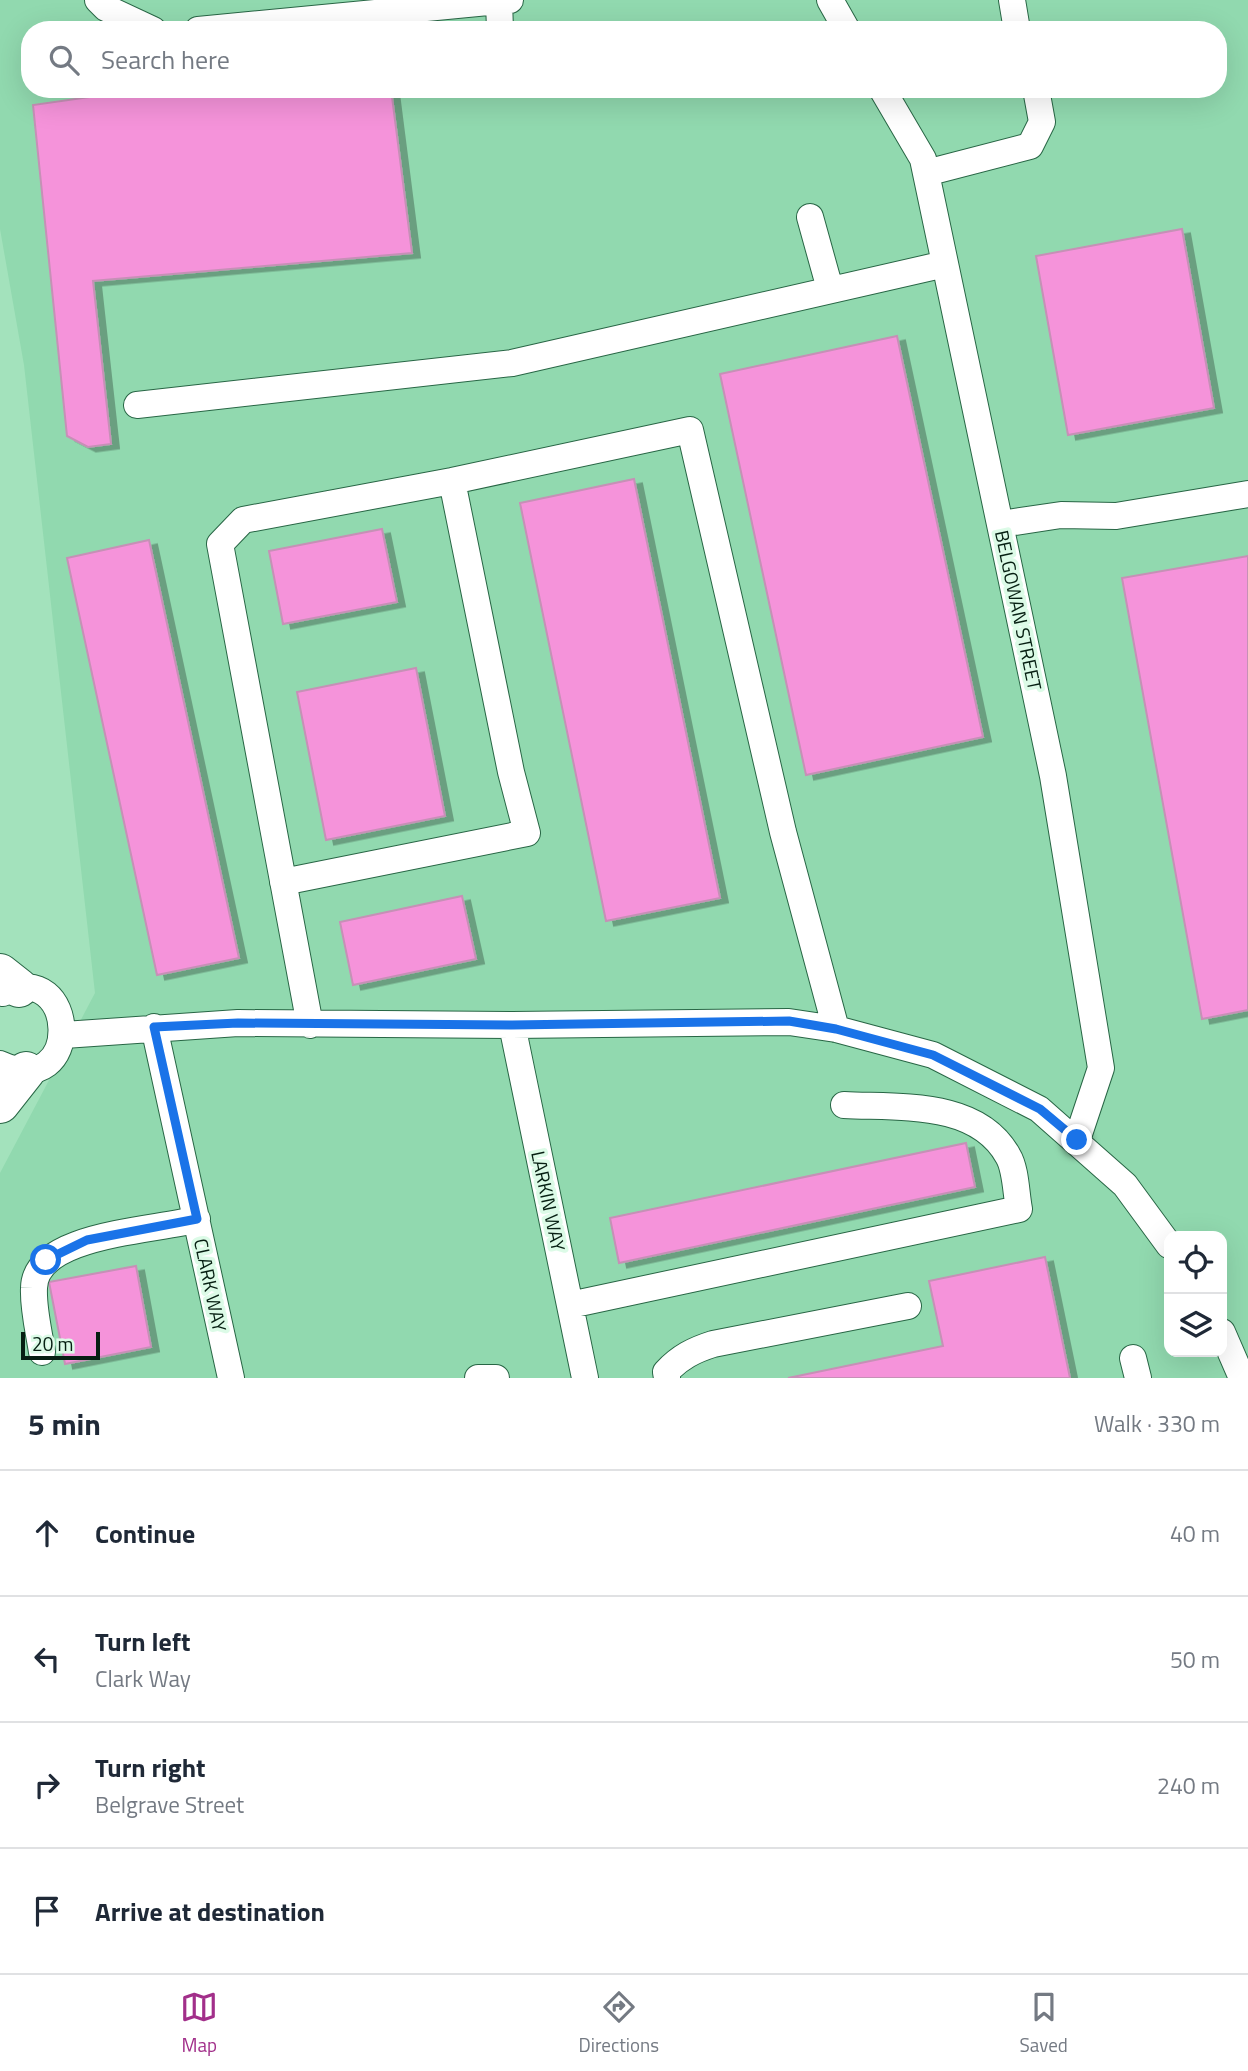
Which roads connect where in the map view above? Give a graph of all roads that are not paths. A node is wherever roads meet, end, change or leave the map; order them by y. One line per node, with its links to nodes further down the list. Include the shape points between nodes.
1 (99, 0): 5 (street)
2 (830, 0): 8 (street)
3 (1012, 0): 9 (street)
4 (504, 1): 6 (street); 7 (street)
5 (134, 21)
6 (293, 21)
7 (501, 21)
8 (842, 21)
9 (1016, 21)
10 (887, 98): 14 (street, BELGOWAN STREET, via 923,159)
11 (1021, 98): 13 (street, via 1023,128)
12 (1038, 98): 13 (street, via 1042,122)
13 (1032, 138): 14 (street, via 1030,146)
14 (926, 173): 16 (street, BELGOWAN STREET)
15 (810, 217): 17 (street)
16 (945, 264): 17 (street); 21 (street, BELGOWAN STREET)
17 (830, 289): 18 (street, via 512,363)
18 (137, 405)
19 (452, 481): 22 (street, via 243,520 220,544); 22 (street, via 527,833); 27 (street, via 690,430 783,832)
20 (1248, 494): 21 (street, via 1116,516 1061,515)
21 (1001, 524): 32 (street, BELGOWAN STREET, via 1053,776 1101,1068)
22 (284, 882): 24 (street)
23 (6, 985): 28 (street, via 31,989 52,1000)
24 (310, 1025): 25 (street); 26 (street)
25 (512, 1025): 27 (street, via 789,1021); 35 (street, LARKIN WAY)
26 (154, 1027): 28 (street); 33 (street, CLARK WAY)
27 (836, 1029): 32 (street, via 933,1055 1040,1109)
28 (64, 1035): 29 (street, via 51,1059 39,1067)
29 (13, 1068): 30 (highway)
30 (0, 1104)
31 (844, 1105): 35 (street, via 938,1111 980,1124 1010,1157 1019,1209)
32 (1077, 1140): 34 (street, via 1125,1185)
33 (197, 1219): 38 (street, via 87,1240 46,1260 33,1286); 39 (street, CLARK WAY)
34 (1164, 1238)
35 (570, 1306): 42 (street, LARKIN WAY)
36 (908, 1306): 43 (street, via 713,1344 676,1362 666,1372)
37 (1227, 1344): 44 (street)
38 (42, 1352)
39 (231, 1378)
40 (478, 1378): 41 (street)
41 (496, 1378)
42 (585, 1378)
43 (667, 1378)
44 (1242, 1378)

